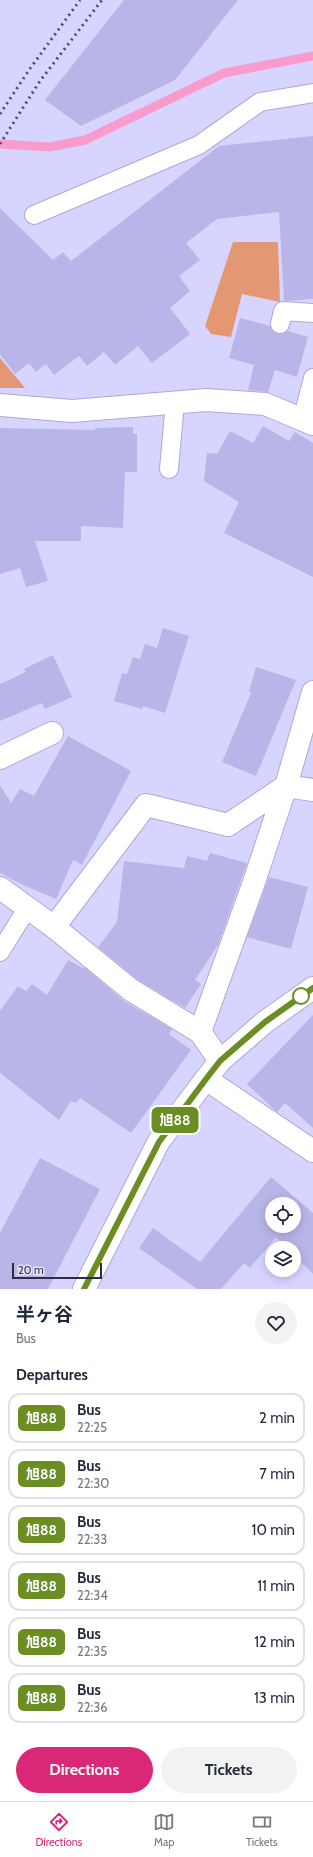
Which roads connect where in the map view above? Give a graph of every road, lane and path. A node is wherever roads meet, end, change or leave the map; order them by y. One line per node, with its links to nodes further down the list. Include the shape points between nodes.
1 (313, 93): 2 (lane, via 260,102 199,145)
2 (34, 215)
3 (313, 313): 4 (lane, via 283,311)
4 (280, 324)
5 (313, 378): 8 (lane)
6 (175, 402): 7 (street, via 72,411); 8 (street, via 206,400 265,404); 9 (lane)
7 (0, 405)
8 (307, 422)
9 (169, 469)
10 (313, 692): 13 (street)
11 (52, 732): 12 (street)
12 (0, 758)
13 (286, 786): 14 (street); 17 (street, via 228,825 146,805); 20 (street, via 254,885)
14 (313, 790)
15 (0, 888): 16 (street)
16 (28, 907): 17 (street); 18 (lane)
17 (54, 927): 20 (street, via 131,990)
18 (0, 952)
19 (313, 988): 21 (street, via 265,1022)
20 (200, 1032): 21 (street)
21 (220, 1061): 22 (street)
22 (206, 1079): 23 (street); 24 (street, via 159,1142)
23 (313, 1151)
24 (84, 1289)

